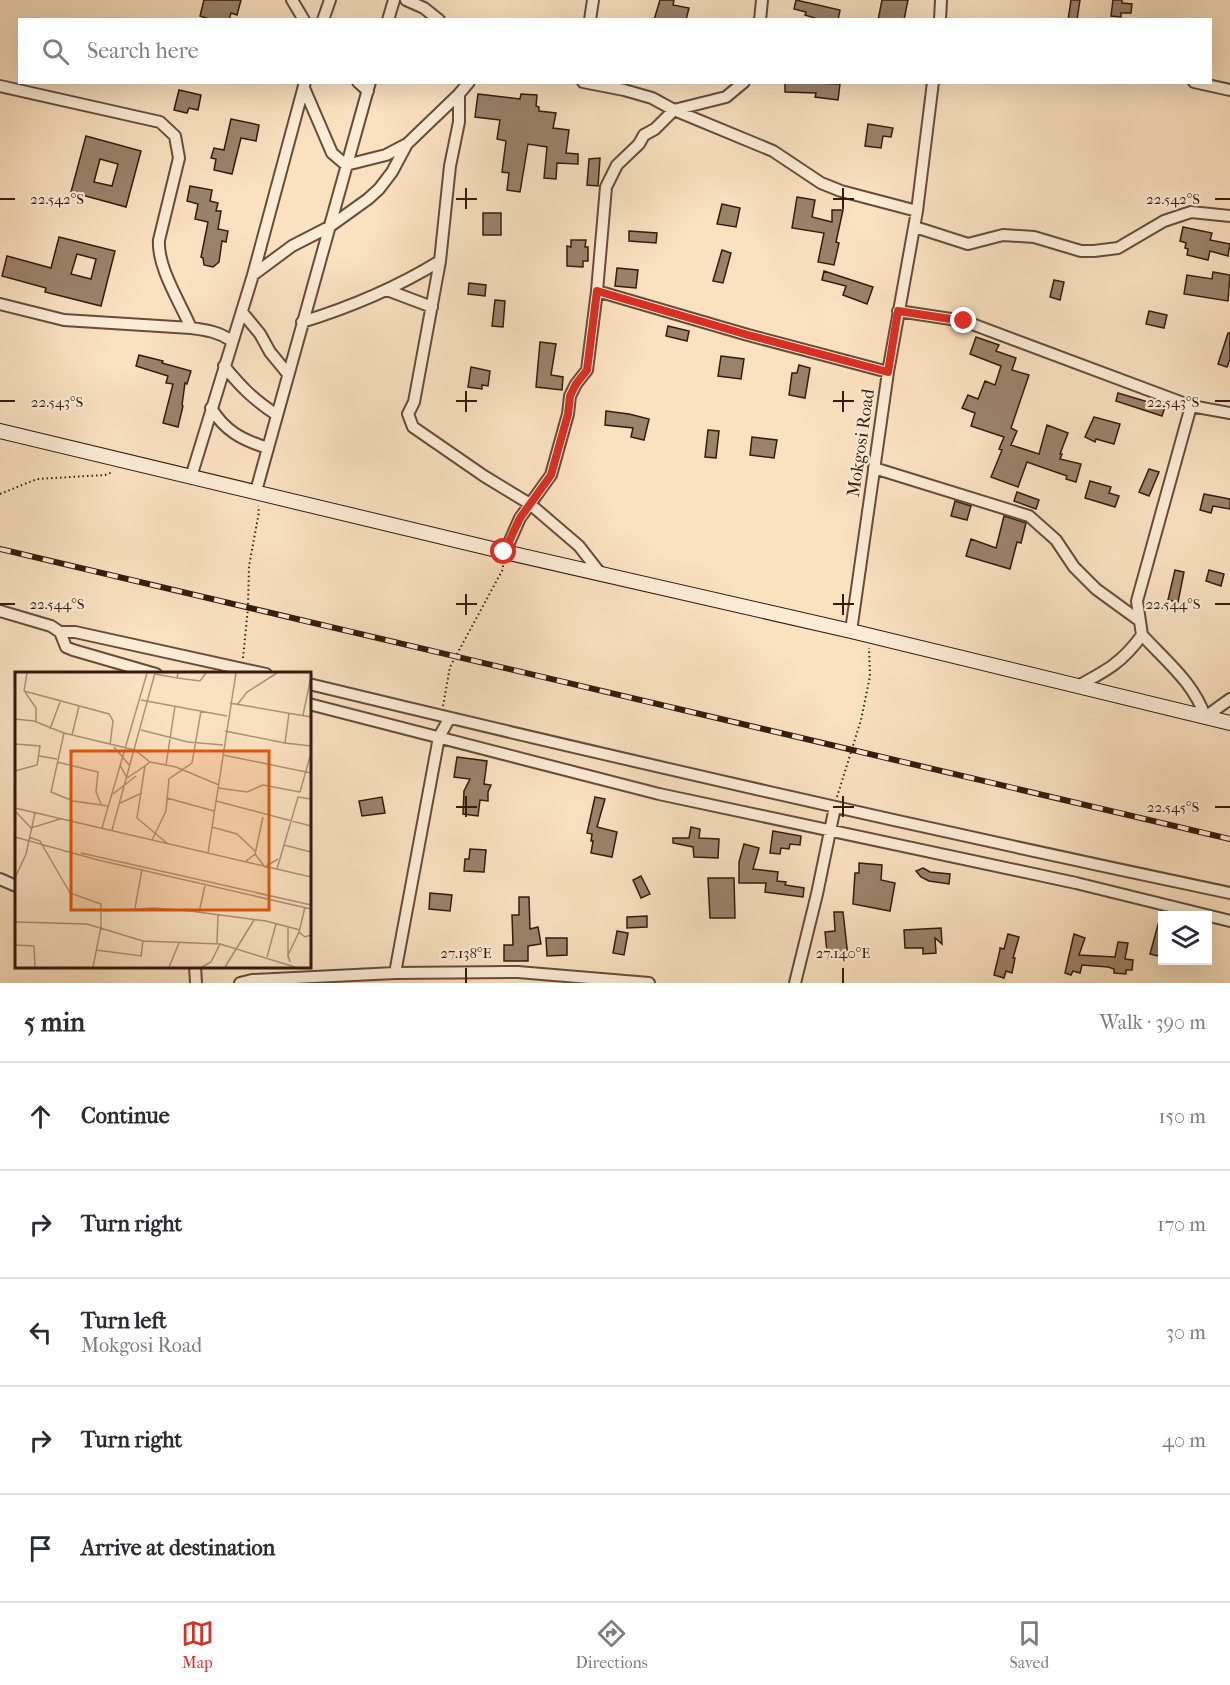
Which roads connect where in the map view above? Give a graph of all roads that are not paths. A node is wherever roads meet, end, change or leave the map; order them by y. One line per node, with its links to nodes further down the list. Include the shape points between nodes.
1 (292, 0): 8 (street)
2 (330, 0): 9 (street)
3 (394, 0): 10 (street)
4 (406, 0): 11 (street)
5 (592, 0): 12 (street)
6 (762, 0): 13 (street)
7 (941, 0): 14 (street)
8 (303, 18)
9 (324, 18)
10 (389, 18)
11 (436, 18)
12 (590, 18)
13 (760, 18)
14 (940, 18)
15 (467, 84): 24 (street)
16 (593, 84): 25 (street, via 652,98)
17 (742, 84): 25 (street, via 726,97)
18 (933, 84): 28 (street, Mokgosi Road)
19 (1203, 84): 23 (street)
20 (304, 85): 27 (street, via 332,153); 33 (street)
21 (0, 86): 41 (street, via 160,122 175,136 179,158 158,253)
22 (369, 87): 27 (street)
23 (1230, 90)
24 (459, 94): 26 (street); 32 (street, via 459,122)
25 (674, 110): 28 (street, via 773,151 821,183); 35 (street, via 617,165 606,187)
26 (407, 144): 27 (street, via 386,155); 30 (street, via 379,189)
27 (346, 165): 30 (street)
28 (917, 211): 31 (street, Mokgosi Road)
29 (1230, 216): 31 (street, via 1191,212 1164,221 1118,248 1094,251 1034,237 1003,235 968,244)
30 (329, 227): 33 (street, via 292,246); 40 (street)
31 (915, 227): 38 (street, Mokgosi Road)
32 (440, 261): 34 (street); 37 (street)
33 (253, 275): 39 (street)
34 (387, 290): 37 (street); 40 (street)
35 (597, 291): 44 (street); 55 (street, via 587,370 570,396 551,475)
36 (0, 304): 41 (street, via 64,320)
37 (432, 307): 55 (street, via 414,402 408,414 413,427)
38 (898, 311): 44 (street, Mokgosi Road); 46 (street, via 964,321)
39 (242, 312): 42 (street); 45 (street)
40 (302, 322): 45 (street)
41 (191, 328): 42 (street, via 219,332)
42 (232, 341): 43 (street)
43 (225, 366): 47 (street); 49 (street, via 255,400)
44 (888, 372): 52 (street, Mokgosi Road)
45 (288, 374): 49 (street)
46 (1191, 406): 48 (street); 59 (street, via 1137,601)
47 (211, 408): 51 (street, via 230,432); 53 (street)
48 (1230, 413)
49 (277, 414): 51 (street)
50 (0, 431): 53 (street)
51 (268, 448): 54 (street)
52 (874, 468): 59 (street, via 1029,516 1056,540 1096,590); 60 (street, Mokgosi Road)
53 (191, 477): 54 (street)
54 (256, 491): 56 (street)
55 (530, 504): 56 (street); 57 (street, via 579,546)
56 (504, 552): 57 (street)
57 (600, 573): 60 (street)
58 (0, 612): 61 (street)
59 (1140, 621): 62 (street)
60 (851, 631): 66 (street)
61 (60, 632): 63 (street, via 66,647); 64 (street)
62 (1143, 635): 66 (street, via 1130,653); 69 (street, via 1192,689)
63 (149, 672)
64 (259, 672)
65 (310, 684): 70 (street)
66 (1077, 686): 69 (street)
67 (1230, 699): 69 (street)
68 (310, 704): 72 (street)
69 (1205, 717): 71 (street)
70 (445, 718): 72 (street); 73 (street)
71 (1230, 723)
72 (439, 737): 74 (street, via 659,794); 80 (street)
73 (835, 807): 74 (street); 77 (street)
74 (830, 831): 78 (street, via 1076,883); 84 (street)
75 (0, 879): 76 (street)
76 (15, 885)
77 (1230, 893)
78 (1230, 921)
79 (195, 968): 81 (street)
80 (395, 973): 82 (street); 83 (street, via 518,972)
81 (196, 983)
82 (240, 983)
83 (649, 983)
84 (795, 983)

